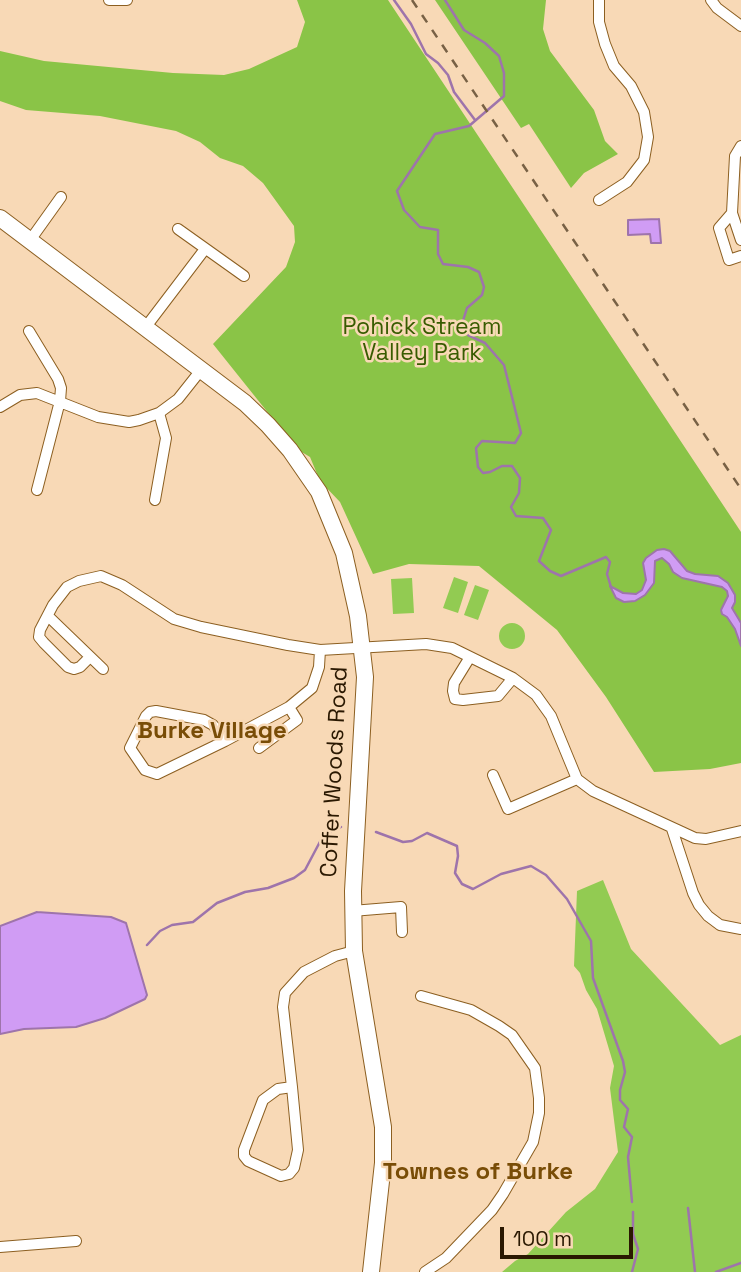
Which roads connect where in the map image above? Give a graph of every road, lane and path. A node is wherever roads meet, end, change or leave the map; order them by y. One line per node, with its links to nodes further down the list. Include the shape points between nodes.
1 (109, 0): 2 (street)
2 (127, 0)
3 (599, 0): 8 (street, via 605,44 644,112 648,137 644,160 627,182)
4 (711, 0): 5 (street)
5 (741, 26)
6 (741, 146): 9 (street, via 735,156)
7 (61, 197): 12 (street)
8 (599, 200)
9 (732, 213): 13 (street); 15 (street, via 719,228 729,260)
10 (0, 218): 12 (street, Coffer Woods Road)
11 (178, 229): 14 (street)
12 (31, 239): 17 (street, Coffer Woods Road)
13 (741, 240)
14 (205, 249): 16 (street); 17 (street)
15 (741, 256)
16 (244, 276)
17 (145, 328): 19 (street, Coffer Woods Road)
18 (29, 331): 20 (street, via 58,379)
19 (201, 370): 22 (street, via 178,399); 26 (street, Coffer Woods Road, via 268,425 327,507 353,584)
20 (60, 401): 21 (street, via 30,393 11,398); 22 (street, via 117,421); 23 (street)
21 (0, 407)
22 (159, 413): 24 (street, via 166,438)
23 (37, 490)
24 (155, 500)
25 (48, 616): 27 (street, via 67,587 101,576 174,619); 28 (street); 28 (street, via 39,637 68,667 80,667)
26 (362, 647): 27 (street); 29 (street, via 426,644 452,648); 39 (street, Coffer Woods Road, via 365,702)
27 (320, 650): 32 (street, via 312,688)
28 (90, 657): 30 (street)
29 (470, 657): 31 (street); 31 (street, via 454,683 455,699 498,696)
30 (103, 669)
31 (513, 678): 36 (street, via 546,708)
32 (289, 707): 33 (street); 34 (street, via 298,720)
33 (225, 740): 33 (street, via 157,774 145,770 130,748 146,716 156,711 204,720)
34 (259, 748)
35 (493, 775): 36 (street, via 508,809)
36 (578, 779): 37 (street, via 593,791)
37 (672, 829): 38 (street, via 706,839); 40 (street, via 699,905 720,925)
38 (741, 831)
39 (352, 911): 41 (street, via 401,907); 42 (street, Coffer Woods Road)
40 (741, 929)
41 (402, 932)
42 (354, 951): 44 (street, via 304,972 285,993); 47 (street, Coffer Woods Road, via 383,1128)
43 (421, 996): 48 (street, via 471,1010 512,1035 535,1068 539,1098 533,1142 515,1175 492,1210 446,1258)
44 (292, 1087): 44 (street, via 278,1089 263,1100 244,1150 248,1161 281,1176 294,1168 298,1150)
45 (76, 1241): 46 (street)
46 (0, 1247)
47 (370, 1272)
48 (425, 1272)

